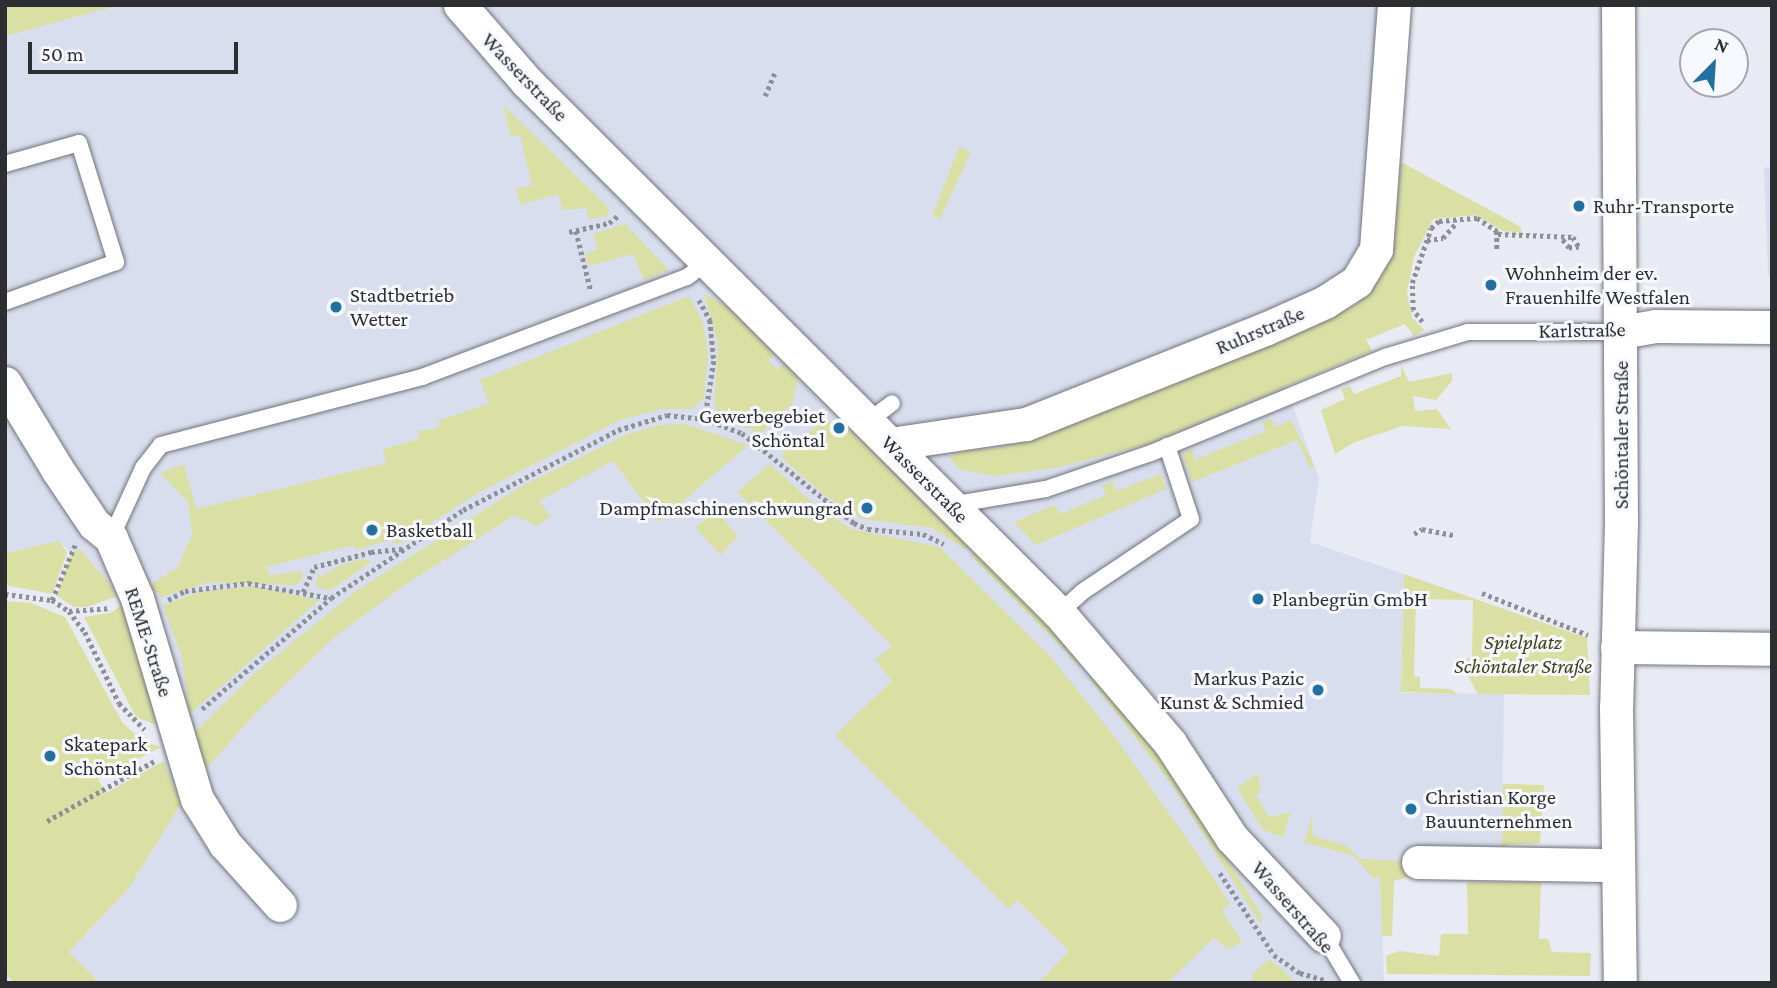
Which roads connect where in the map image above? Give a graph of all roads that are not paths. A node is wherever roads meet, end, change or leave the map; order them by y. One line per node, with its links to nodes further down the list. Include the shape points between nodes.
1 (460, 5): 5 (street, Wasserstraße, via 526,81 641,196)
2 (1394, 5): 10 (street, Ruhrstraße, via 1376,249 1357,281 1325,302 1265,329 1026,424)
3 (1618, 5): 8 (street, Schöntaler Straße)
4 (5, 164): 6 (lane, via 79,143 116,262)
5 (697, 270): 10 (street, Wasserstraße); 13 (lane, via 597,313 422,377 162,445)
6 (5, 302)
7 (1772, 327): 8 (street, Karlstraße, via 1655,326)
8 (1621, 332): 11 (lane, Karlstraße, via 1468,332 1442,338); 15 (street, Schöntaler Straße)
9 (5, 383): 13 (street, REME-Straße)
10 (883, 423): 12 (street, Wasserstraße)
11 (1167, 446): 12 (lane, Karlstraße, via 1046,489); 14 (lane, via 1191,519 1082,592)
12 (951, 505): 14 (street, Wasserstraße)
13 (103, 531): 19 (street, REME-Straße, via 137,598 197,799 225,844)
14 (1059, 614): 20 (street, Wasserstraße, via 1170,743 1232,838)
15 (1617, 640): 16 (street); 18 (street, Schöntaler Straße)
16 (1772, 649)
17 (1418, 862): 18 (street)
18 (1618, 865): 22 (street, Schöntaler Straße)
19 (280, 905)
20 (1324, 936): 21 (lane, Wasserstraße)
21 (1352, 983)
22 (1620, 983)

